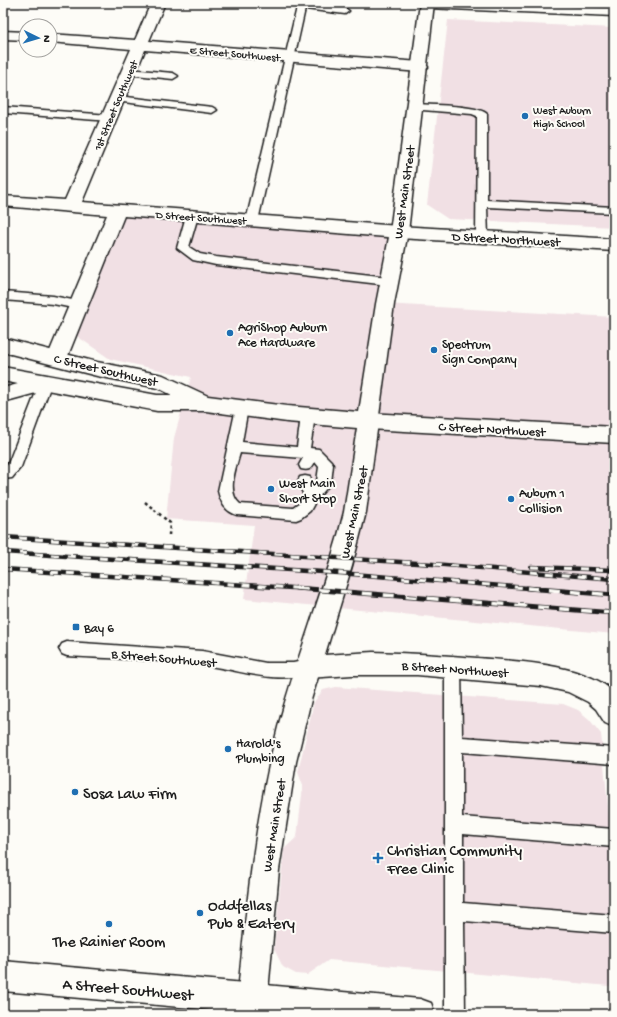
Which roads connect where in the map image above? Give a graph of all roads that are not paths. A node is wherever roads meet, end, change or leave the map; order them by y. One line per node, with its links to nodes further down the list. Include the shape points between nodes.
1 (158, 3): 10 (street, 1st Street Southwest)
2 (427, 3): 4 (street); 12 (street, West Main Street)
3 (302, 5): 5 (lane); 11 (lane)
4 (529, 6): 6 (street)
5 (345, 10)
6 (614, 12)
7 (3, 35): 8 (street)
8 (18, 36)
9 (58, 39): 10 (street, E Street Southwest)
10 (141, 45): 11 (street, E Street Southwest); 13 (street, 1st Street Southwest)
11 (290, 57): 12 (street, E Street Southwest); 26 (lane)
12 (420, 67): 16 (street, West Main Street)
13 (129, 72): 14 (lane); 15 (street, 1st Street Southwest)
14 (173, 76)
15 (118, 99): 18 (lane); 19 (street, 1st Street Southwest)
16 (414, 107): 21 (lane, via 473,111 482,114); 27 (street, West Main Street)
17 (3, 110): 19 (lane)
18 (212, 110)
19 (110, 118): 22 (street, 1st Street Southwest)
20 (3, 202): 22 (street, D Street Southwest)
21 (482, 203): 24 (lane); 28 (lane)
22 (71, 207): 23 (street, D Street Southwest)
23 (118, 210): 25 (street, D Street Southwest); 32 (street)
24 (614, 210)
25 (192, 216): 26 (street, D Street Southwest); 30 (lane, via 183,248 197,257)
26 (252, 221): 27 (street, D Street Southwest)
27 (399, 232): 28 (street, D Street Northwest); 30 (street, West Main Street)
28 (482, 237): 29 (street, D Street Northwest)
29 (614, 245)
30 (388, 281): 41 (street, West Main Street)
31 (3, 296): 32 (lane)
32 (78, 305): 34 (street)
33 (3, 345): 34 (street, C Street Southwest)
34 (56, 358): 38 (street, C Street Southwest, via 163,382)
35 (3, 374): 36 (street, C Street Southwest)
36 (46, 382): 37 (street); 38 (street, C Street Southwest, via 157,403); 45 (lane, via 14,467 8,474)
37 (3, 395)
38 (206, 403): 39 (street, C Street Southwest)
39 (242, 408): 40 (street, C Street Southwest); 43 (lane)
40 (308, 416): 41 (street, C Street Southwest); 44 (lane)
41 (369, 421): 42 (street, C Street Northwest); 50 (street, West Main Street, via 349,543)
42 (614, 434)
43 (234, 447): 44 (lane); 47 (lane, via 225,491 228,502 237,509 296,514 305,507)
44 (308, 457): 47 (lane, via 326,465 324,483)
45 (3, 474)
46 (305, 480): 47 (lane)
47 (311, 496)
48 (67, 649): 50 (lane, B Street Southwest, via 202,658 266,670)
49 (453, 666): 50 (street, B Street Northwest, via 364,662); 51 (street, B Street Northwest, via 538,674 572,682 598,695); 52 (lane)
50 (308, 667): 59 (street, West Main Street, via 291,726 268,842)
51 (614, 715)
52 (453, 744): 53 (lane); 54 (lane)
53 (614, 756)
54 (454, 825): 55 (lane); 56 (lane)
55 (614, 838)
56 (454, 911): 57 (lane); 61 (lane)
57 (614, 924)
58 (3, 976): 59 (street, A Street Southwest)
59 (251, 1007): 60 (street, A Street Southwest)
60 (420, 1014)
61 (455, 1014)

